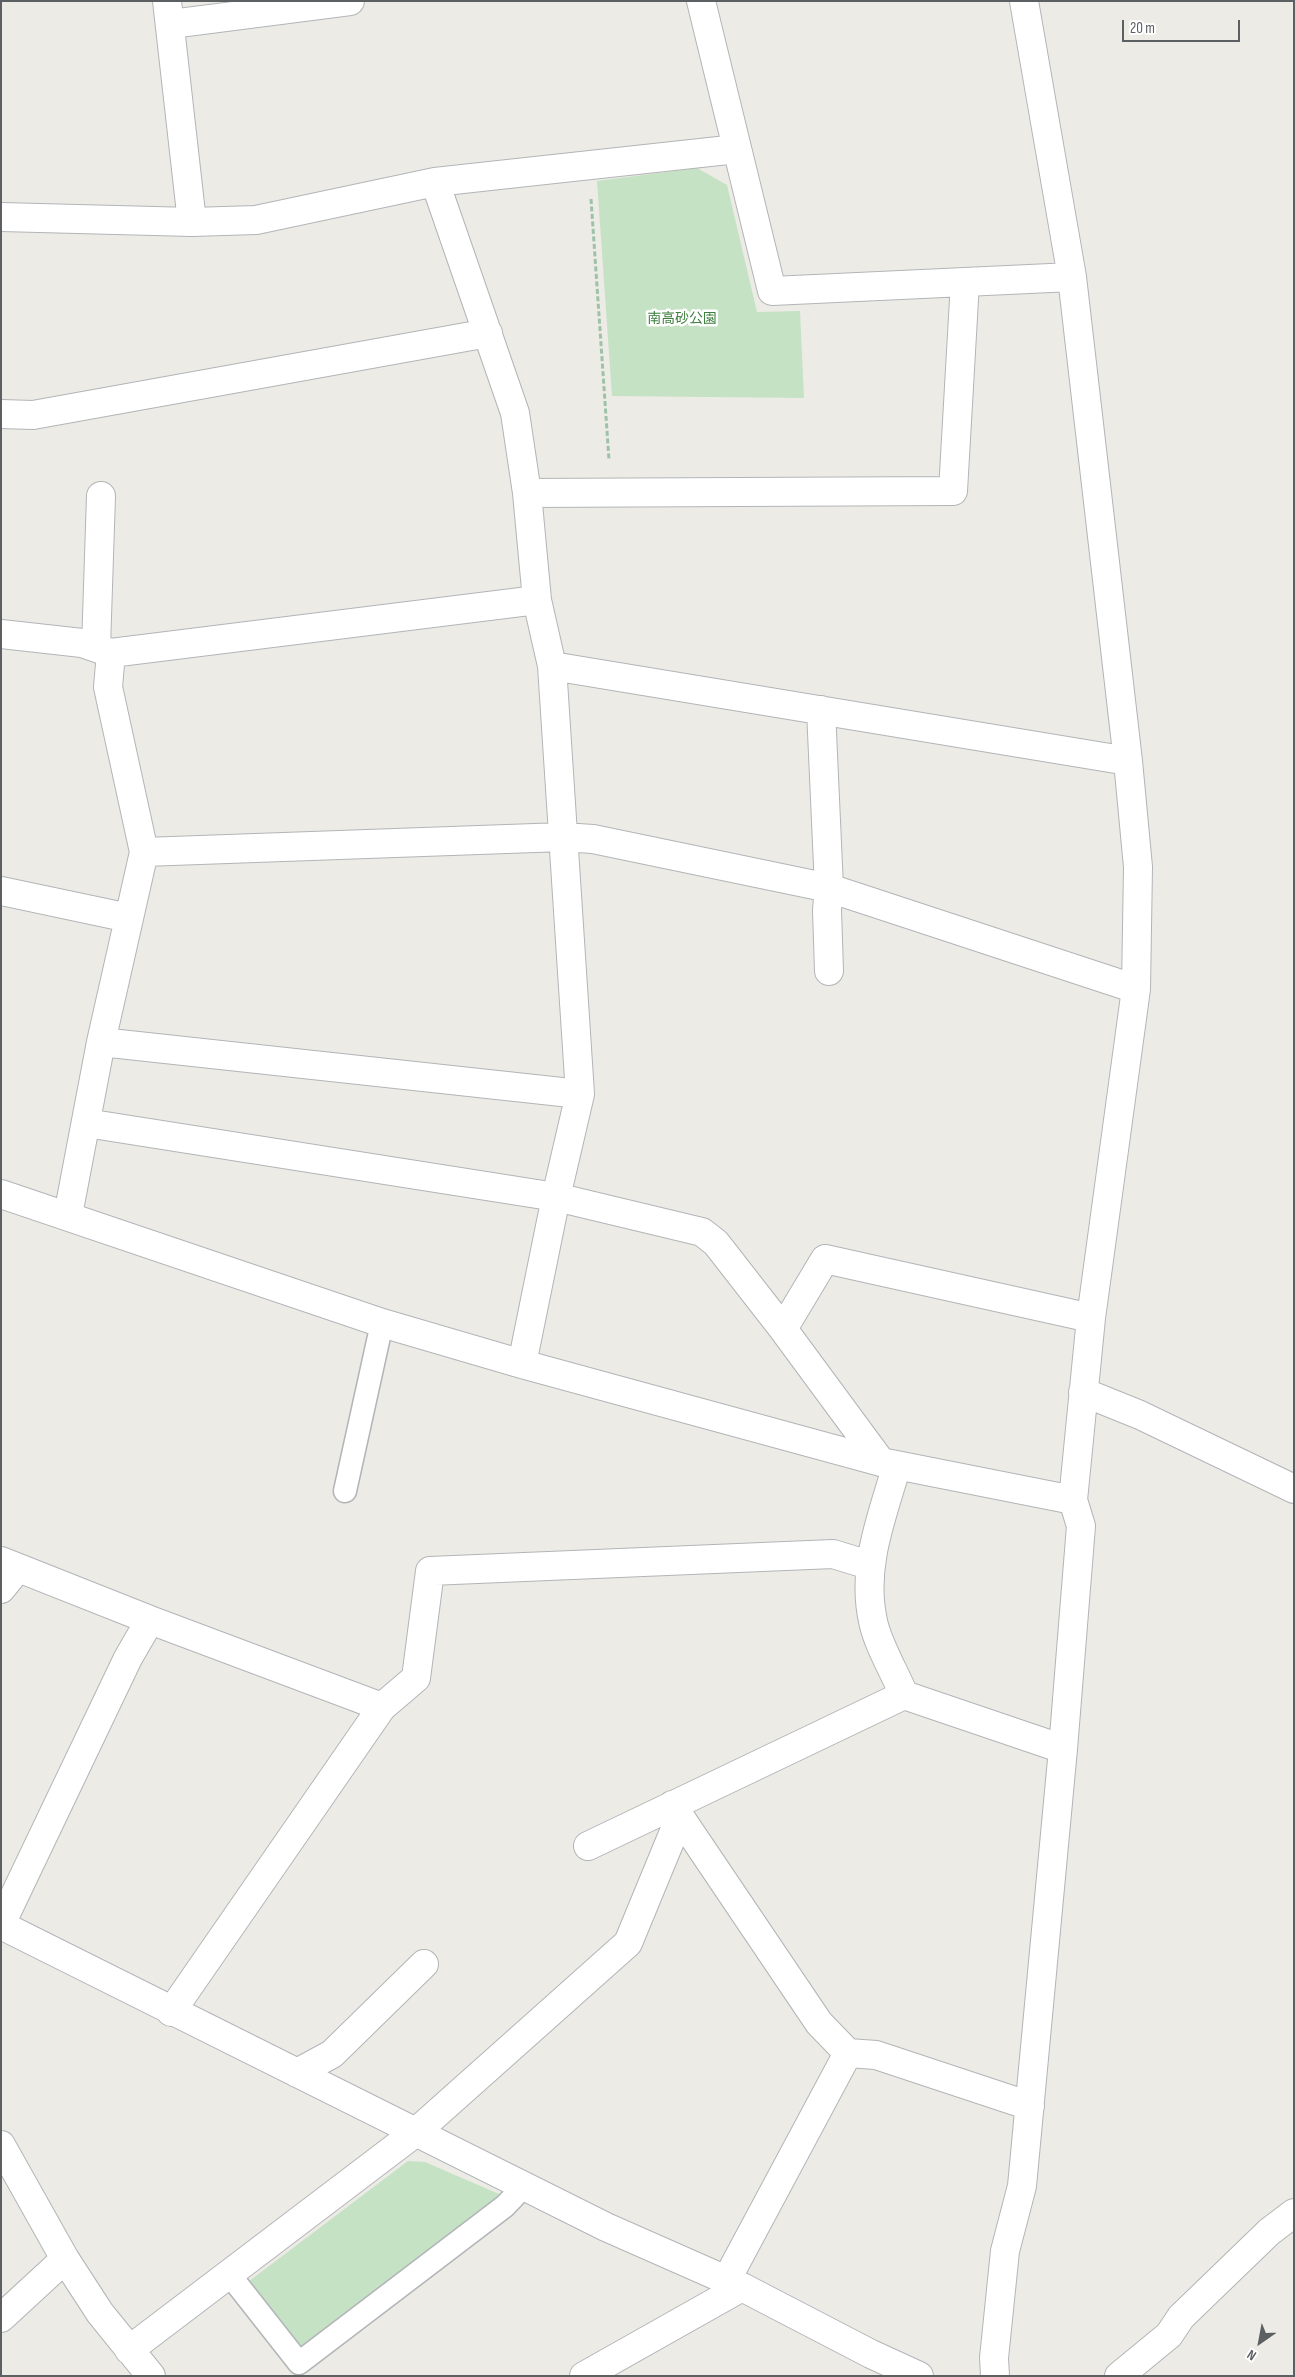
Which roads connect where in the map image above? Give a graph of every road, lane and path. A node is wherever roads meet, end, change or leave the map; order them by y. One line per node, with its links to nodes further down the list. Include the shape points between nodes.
1 (350, 1): 4 (street)
2 (701, 1): 5 (street)
3 (1024, 1): 10 (street)
4 (169, 12): 9 (street)
5 (737, 149): 6 (street); 11 (street, via 772,291)
6 (588, 165): 7 (street); 15 (path)
7 (435, 182): 9 (street, via 256,220); 12 (street)
8 (1, 217): 9 (street)
9 (192, 222)
10 (1072, 277): 11 (street); 22 (street)
11 (965, 282): 15 (street, via 953,491)
12 (488, 333): 13 (street, via 33,415); 14 (street, via 515,413)
13 (1, 414)
14 (527, 493): 15 (street); 17 (street)
15 (611, 493)
16 (101, 496): 19 (street)
17 (538, 600): 19 (street); 20 (street)
18 (1, 634): 19 (street, via 82,643)
19 (103, 650): 24 (street)
20 (552, 666): 21 (street); 23 (street)
21 (821, 710): 22 (street); 25 (street)
22 (1128, 760): 29 (street, via 1138,867)
23 (563, 837): 24 (street); 25 (street, via 593,839); 31 (street)
24 (144, 852): 27 (street)
25 (829, 888): 28 (street); 29 (street)
26 (1, 891): 27 (street)
27 (129, 918): 30 (street)
28 (829, 971)
29 (1136, 988): 36 (street)
30 (101, 1042): 31 (street); 32 (street)
31 (580, 1094): 34 (street)
32 (86, 1123): 34 (street); 35 (street)
33 (1, 1194): 35 (street)
34 (556, 1197): 38 (street, via 702,1232 716,1243); 39 (street)
35 (68, 1215): 37 (street)
36 (1091, 1318): 38 (street, via 825,1259); 40 (street)
37 (382, 1324): 39 (street); 43 (lane)
38 (783, 1329): 41 (street)
39 (522, 1364): 41 (street)
40 (1083, 1392): 42 (street, via 1140,1415); 44 (street)
41 (889, 1463): 44 (street); 46 (street)
42 (1294, 1489)
43 (345, 1491)
44 (1073, 1500): 51 (street, via 1081,1526)
45 (10, 1564): 47 (street); 48 (street)
46 (869, 1565): 49 (street, via 868,1587 873,1623); 50 (street, via 833,1554 430,1571 416,1678)
47 (1, 1589)
48 (150, 1620): 50 (street); 54 (street, via 128,1658)
49 (904, 1695): 51 (street); 52 (street)
50 (382, 1707): 56 (street)
51 (1063, 1749): 59 (street)
52 (676, 1811): 53 (street); 57 (street, via 820,2022); 60 (street, via 628,1943)
53 (588, 1846)
54 (1, 1925): 56 (street)
55 (424, 1964): 58 (street, via 332,2054)
56 (172, 2012): 58 (street)
57 (848, 2053): 59 (street, via 876,2055); 66 (street)
58 (297, 2073): 60 (street)
59 (1030, 2106): 72 (street, via 1022,2186 1005,2251)
60 (416, 2132): 62 (street); 65 (street)
61 (1, 2145): 64 (street)
62 (524, 2186): 65 (lane, via 505,2206 299,2363); 66 (street)
63 (1294, 2213): 73 (street, via 1181,2317 1170,2335)
64 (65, 2259): 67 (street); 68 (street)
65 (229, 2274): 68 (street)
66 (734, 2284): 70 (street); 71 (street)
67 (1, 2318)
68 (129, 2350): 69 (street)
69 (151, 2376)
70 (584, 2376)
71 (919, 2376)
72 (995, 2376)
73 (1119, 2376)

